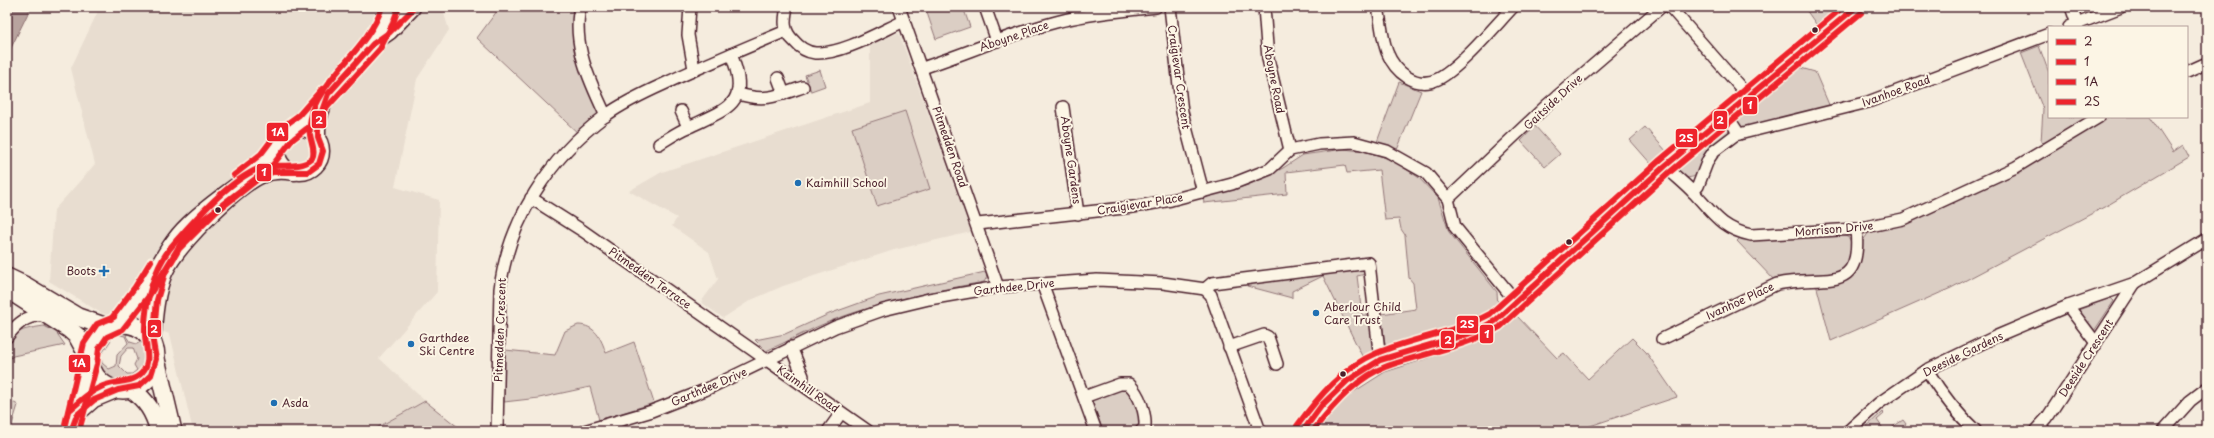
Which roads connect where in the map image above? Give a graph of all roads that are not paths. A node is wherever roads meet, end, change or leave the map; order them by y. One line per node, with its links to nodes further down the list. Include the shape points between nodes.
1 (390, 7): 23 (street, via 386,20)
2 (410, 7): 23 (street, via 390,32)
3 (580, 7): 38 (street, via 580,49 591,84)
4 (690, 7): 27 (street, via 688,35)
5 (787, 7): 20 (street)
6 (900, 7): 18 (street, Pitmedden Road)
7 (985, 7): 22 (street)
8 (1156, 7): 22 (street, Aboyne Place, via 1064,20)
9 (1170, 7): 49 (street, Craigievar Crescent, via 1182,112)
10 (1264, 7): 46 (street, Aboyne Road, via 1268,59)
11 (1378, 7): 12 (street, via 1388,52 1396,69 1408,79 1417,81 1437,79 1452,68)
12 (1513, 7)
13 (1661, 7): 52 (street, Gaitside Drive, via 1548,105)
14 (1670, 7): 34 (street)
15 (1856, 7): 34 (street)
16 (2071, 7): 19 (street)
17 (2121, 7): 19 (street)
18 (904, 21): 20 (street, via 835,51 824,53 813,53 799,47); 26 (street, Pitmedden Road)
19 (2073, 25)
20 (786, 31): 24 (street, Pitmedden Crescent)
21 (2048, 34): 42 (street, Ivanhoe Road, via 1868,102)
22 (997, 41): 26 (street, Aboyne Place)
23 (372, 44): 31 (street)
24 (731, 54): 27 (street, Pitmedden Crescent); 32 (street, via 737,69)
25 (2207, 63): 28 (street)
26 (922, 68): 54 (street, Pitmedden Road)
27 (694, 69): 38 (street, Pitmedden Crescent)
28 (2188, 72)
29 (778, 78): 33 (street)
30 (803, 87): 33 (street)
31 (328, 94): 41 (street, via 304,121); 43 (street, via 319,117)
32 (739, 94): 33 (street, via 755,99); 40 (street, via 731,105 719,114)
33 (784, 94)
34 (1748, 96): 37 (street)
35 (1064, 107): 53 (street, Aboyne Gardens)
36 (681, 111): 40 (street)
37 (1726, 114): 42 (street); 47 (street)
38 (606, 116): 51 (street, Pitmedden Crescent, via 581,136 561,158)
39 (2097, 118): 55 (street, Morrison Drive, via 2016,167 1924,210 1888,224)
40 (688, 127): 45 (street)
41 (292, 130): 43 (street, via 306,130); 44 (street)
42 (1739, 134): 50 (street, Ivanhoe Road, via 1714,151)
43 (318, 138): 48 (street, via 323,151 319,164 308,172)
44 (281, 140): 48 (street, via 278,146 280,159 288,170); 66 (street, via 266,160 196,215 179,232 142,292)
45 (659, 144)
46 (1290, 150): 49 (street, Craigievar Place, via 1270,169); 52 (street, via 1338,142 1373,146 1426,173)
47 (1665, 166): 50 (street, Morrison Drive); 63 (street)
48 (294, 173): 69 (street, via 273,172 251,182 179,249 160,291 155,312)
49 (1203, 192): 53 (street, Craigievar Place, via 1133,207)
50 (1693, 192): 55 (street, Morrison Drive, via 1718,220 1741,233 1751,235)
51 (532, 198): 76 (street, Pitmedden Terrace); 88 (street, Pitmedden Crescent, via 510,245 502,270)
52 (1448, 199): 63 (street, via 1456,227)
53 (1078, 214): 54 (street, Craigievar Place)
54 (978, 224): 60 (street, Pitmedden Road)
55 (1856, 229): 68 (street, Ivanhoe Place, via 1856,259 1850,270 1840,276 1831,280 1788,281 1777,284)
56 (2207, 239): 59 (street, Deeside Gardens)
57 (7, 277): 66 (main road, via 78,317)
58 (1042, 283): 60 (street, Garthdee Drive); 61 (street, Garthdee Drive, via 1097,280); 82 (street)
59 (2135, 283): 64 (street, Deeside Gardens); 70 (street, Deeside Crescent)
60 (998, 287): 71 (street, Garthdee Drive, via 883,310 835,327)
61 (1205, 288): 72 (street, via 1211,295); 75 (street, Garthdee Drive, via 1212,283 1369,263)
62 (7, 289): 65 (main road)
63 (1517, 303): 75 (street, via 1485,328)
64 (2068, 306): 70 (street); 78 (street, Deeside Gardens, via 1997,336)
65 (56, 320): 67 (street, via 39,316 26,318 16,325); 74 (main road, via 77,336)
66 (112, 325): 69 (main road, via 125,323 138,327); 74 (main road, via 93,340)
67 (7, 337)
68 (1662, 339)
69 (153, 342): 73 (main road)
70 (2096, 343): 98 (street, Deeside Crescent, via 2047,418)
71 (791, 347): 76 (street, Garthdee Drive); 79 (street, via 803,376)
72 (1229, 347): 77 (street, via 1264,335 1268,337); 94 (street)
73 (156, 359): 81 (main road, via 155,367 145,381); 87 (main road)
74 (89, 360): 81 (main road, via 95,376 102,383); 84 (street)
75 (1380, 360): 95 (street, via 1347,381 1322,405)
76 (767, 361): 79 (street, Kaimhill Road); 89 (street, Garthdee Drive, via 705,390 649,412)
77 (1277, 364)
78 (1927, 370): 96 (street, Deeside Gardens, via 1879,403); 97 (street, via 1945,398)
79 (801, 384): 83 (street, Kaimhill Road)
80 (2207, 388): 99 (street, via 2190,401)
81 (124, 389): 84 (street, via 94,400); 86 (main road, via 142,397 150,407)
82 (1084, 397): 92 (street); 93 (street, via 1120,384 1129,384 1136,391 1146,418 1145,428)
83 (841, 413): 90 (street); 91 (street, Kaimhill Road)
84 (76, 415): 85 (street)
85 (71, 431)
86 (159, 431)
87 (173, 431)
88 (497, 431)
89 (584, 431)
90 (828, 431)
91 (868, 431)
92 (1096, 431)
93 (1141, 431)
94 (1260, 431)
95 (1303, 431)
96 (1848, 431)
97 (1976, 431)
98 (2035, 431)
99 (2163, 431)

